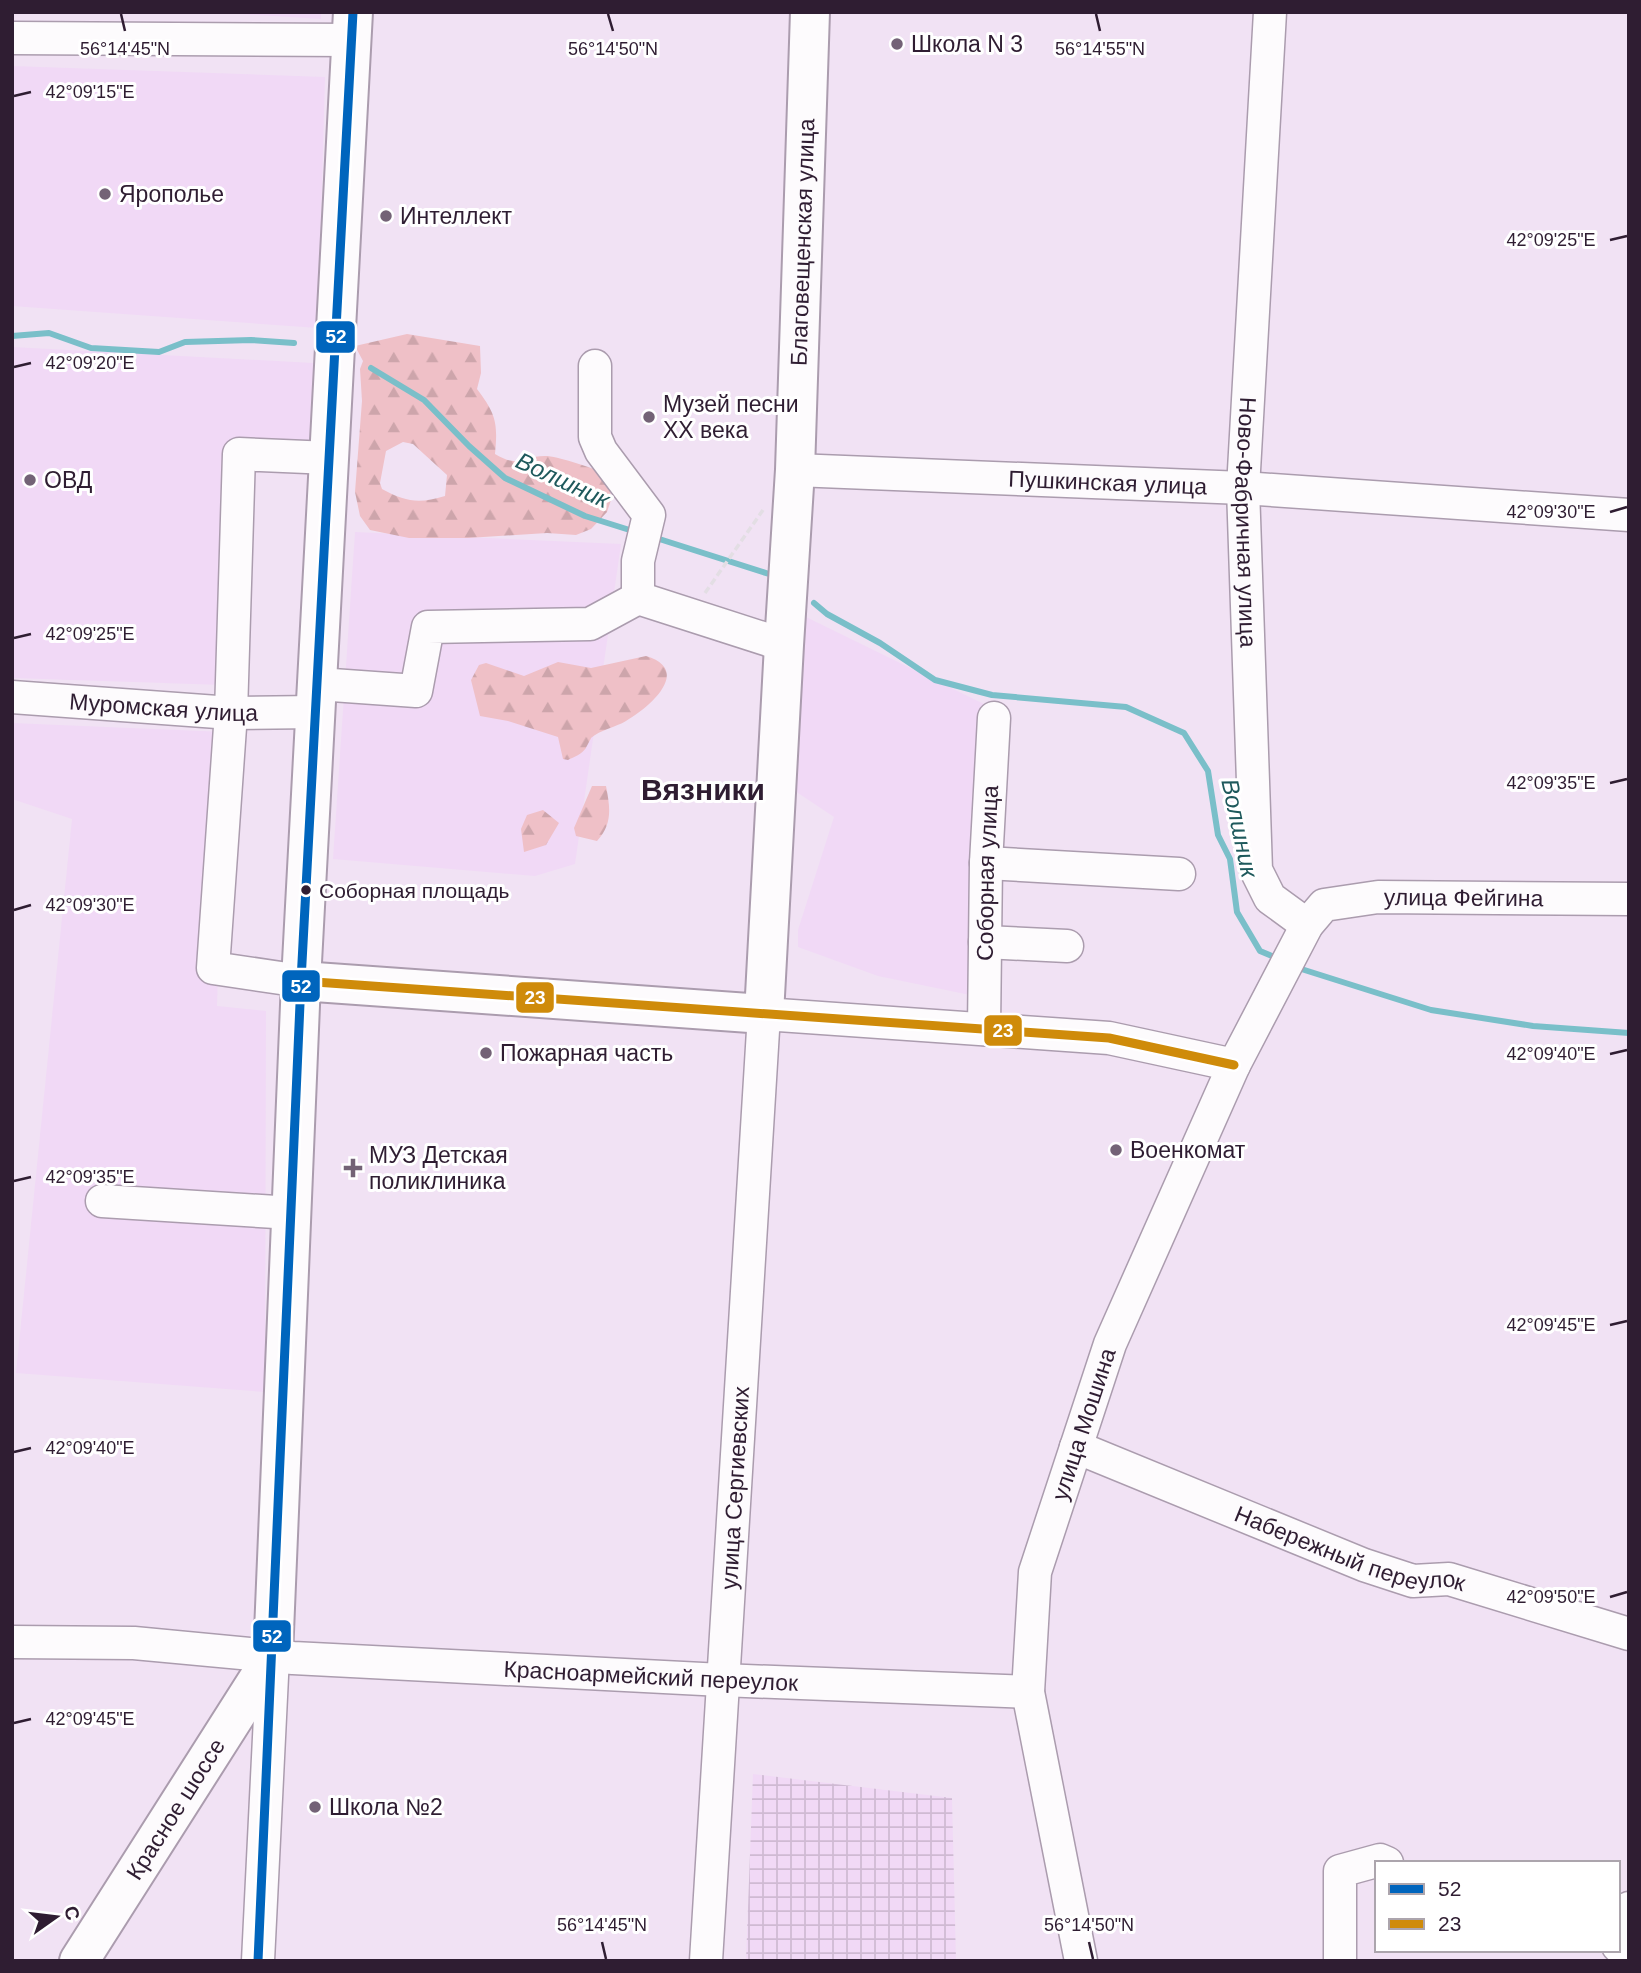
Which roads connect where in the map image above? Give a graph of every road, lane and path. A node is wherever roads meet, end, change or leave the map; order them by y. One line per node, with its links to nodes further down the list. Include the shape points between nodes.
1 (810, 12): 7 (main road, Благовещенская улица)
2 (1270, 12): 8 (street, Ново-Фабричная улица)
3 (352, 26): 4 (street); 6 (main road)
4 (12, 38)
5 (595, 366): 12 (street, via 595,437 649,515 638,561)
6 (330, 458): 15 (main road); 16 (street, via 239,454)
7 (795, 471): 8 (street, Пушкинская улица); 13 (main road, Благовещенская улица)
8 (1243, 488): 9 (street, Пушкинская улица); 21 (street, Ново-Фабричная улица, via 1256,870 1270,898)
9 (1629, 515)
10 (741, 541): 11 (path)
11 (705, 593)
12 (638, 598): 13 (street); 15 (street, Муромская улица, via 590,624 428,627 416,691)
13 (783, 645): 25 (main road, Благовещенская улица)
14 (12, 697): 16 (street, Муромская улица)
15 (324, 699): 16 (street, Муромская улица); 24 (main road)
16 (232, 713): 24 (street, via 213,968)
17 (994, 718): 18 (street, Соборная улица)
18 (986, 863): 19 (street); 22 (street, Соборная улица)
19 (1179, 874)
20 (1629, 899): 21 (street, улица Фейгина, via 1378,897 1324,905)
21 (1307, 925): 27 (street, улица Мошина)
22 (985, 942): 23 (street); 26 (street, Соборная улица)
23 (1067, 946)
24 (301, 981): 25 (main road); 29 (main road)
25 (764, 1014): 26 (street); 34 (street, улица Сергиевских)
26 (984, 1029): 27 (street, via 1109,1038)
27 (1234, 1065): 30 (street, улица Мошина, via 1110,1345)
28 (102, 1201): 29 (street)
29 (292, 1213): 33 (main road)
30 (1076, 1447): 31 (street, Набережный переулок, via 1364,1565 1413,1581 1449,1580); 35 (street, улица Мошина, via 1035,1572)
31 (1629, 1634)
32 (12, 1642): 33 (street, Красноармейский переулок, via 134,1643)
33 (273, 1656): 34 (street, Красноармейский переулок); 36 (main road, Красное шоссе); 37 (street)
34 (722, 1680): 35 (street, Красноармейский переулок); 41 (street, улица Сергиевских)
35 (1028, 1692): 42 (street, улица Мошина)
36 (222, 1736): 37 (street, via 244,1739); 39 (main road, Красное шоссе)
37 (268, 1759): 40 (street)
38 (1375, 1861): 43 (street, via 1340,1871)
39 (79, 1961)
40 (258, 1961)
41 (706, 1961)
42 (1081, 1961)
43 (1340, 1961)

